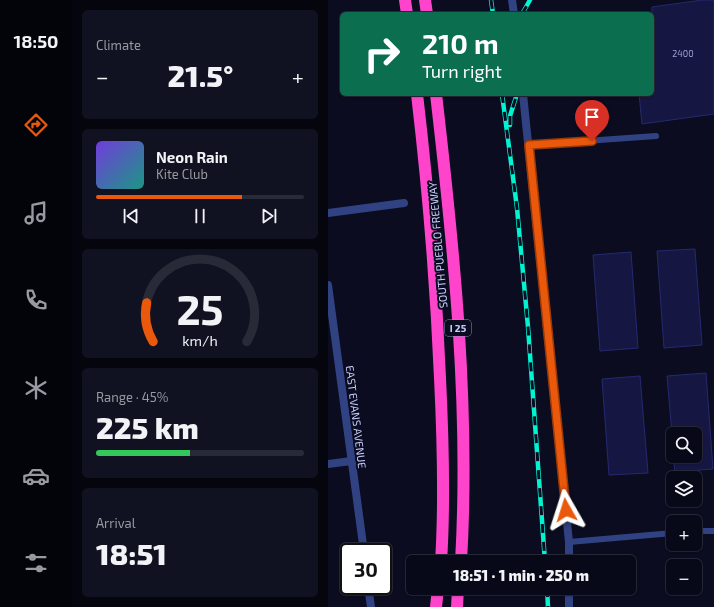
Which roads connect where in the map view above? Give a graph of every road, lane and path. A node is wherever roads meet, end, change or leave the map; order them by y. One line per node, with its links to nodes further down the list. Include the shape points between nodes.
1 (405, 0): 4 (highway)
2 (425, 0): 5 (highway)
3 (512, 0): 6 (street)
4 (407, 12)
5 (427, 12)
6 (514, 12)
7 (417, 96): 22 (highway, SOUTH PUEBLO FREEWAY / I 25, via 438,314 444,459)
8 (436, 96): 23 (highway, SOUTH PUEBLO FREEWAY / I 25, via 450,219 461,387 463,493)
9 (523, 96): 11 (street)
10 (656, 136): 11 (lane)
11 (529, 145): 20 (street)
12 (404, 203): 13 (street)
13 (328, 213)
14 (328, 285): 15 (street, EAST EVANS AVENUE)
15 (351, 461): 16 (street); 21 (street, EAST EVANS AVENUE)
16 (328, 464)
17 (702, 531): 18 (lane)
18 (714, 531)
19 (666, 534): 20 (lane)
20 (569, 542): 24 (street)
21 (363, 543)
22 (440, 555)
23 (460, 555)
24 (569, 555)
25 (369, 595): 29 (street)
26 (437, 595): 30 (highway)
27 (458, 595): 31 (highway)
28 (569, 595): 32 (street)
29 (371, 607)
30 (436, 607)
31 (457, 607)
32 (569, 607)

